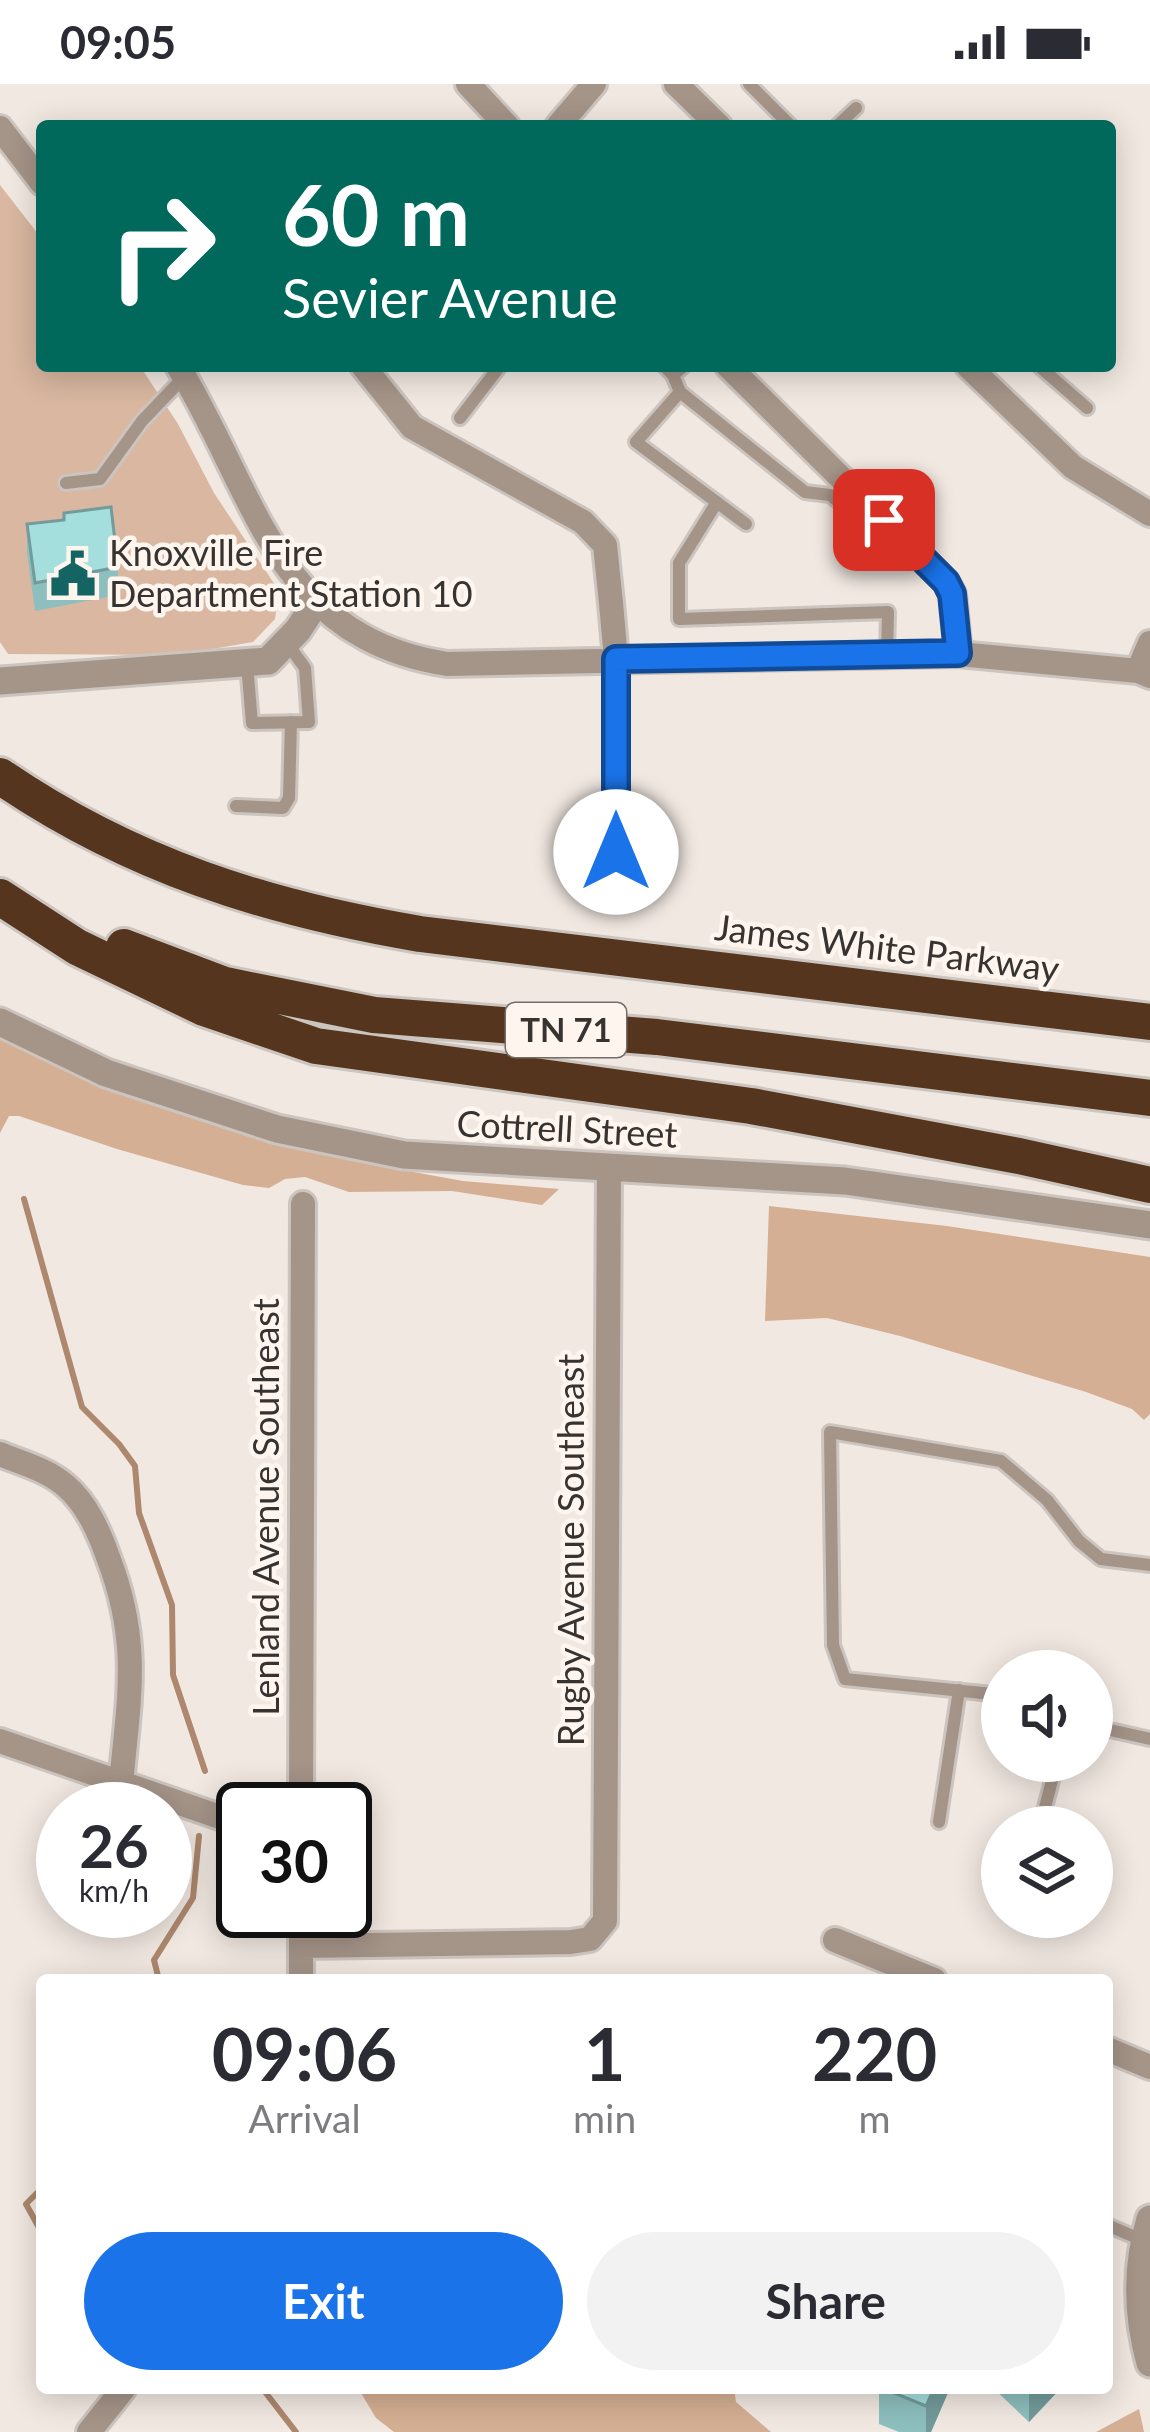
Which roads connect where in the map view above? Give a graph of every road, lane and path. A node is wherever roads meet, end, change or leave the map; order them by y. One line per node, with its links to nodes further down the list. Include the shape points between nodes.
1 (468, 84): 6 (street)
2 (594, 84): 7 (street)
3 (676, 84): 8 (street)
4 (749, 84): 9 (lane)
5 (856, 108): 10 (lane)
6 (501, 120)
7 (562, 120)
8 (712, 120)
9 (785, 120)
10 (843, 120)
11 (0, 128): 12 (street)
12 (36, 175)
13 (180, 372): 24 (lane, via 100,479)
14 (182, 372): 29 (street, via 279,558)
15 (368, 372): 34 (street, via 412,427 593,531 605,545)
16 (495, 372): 23 (lane)
17 (675, 372): 21 (lane)
18 (734, 372): 28 (street)
19 (974, 372): 26 (street, via 1073,467)
20 (1046, 372): 22 (lane)
21 (680, 392): 25 (lane, via 636,442); 28 (lane, via 805,492 830,495)
22 (1088, 408)
23 (460, 418)
24 (66, 483)
25 (717, 502): 27 (lane); 33 (lane, via 679,563 679,620 888,612)
26 (1150, 514)
27 (746, 524)
28 (952, 594): 32 (street)
29 (315, 604): 30 (street); 34 (street, via 365,641 419,660)
30 (286, 642): 35 (street, via 268,661); 38 (lane, via 305,668 309,722)
31 (1150, 643): 36 (street)
32 (958, 653): 33 (street); 36 (street)
33 (887, 655): 34 (street)
34 (616, 659): 41 (street)
35 (247, 662): 37 (street); 38 (lane, via 252,723)
36 (1144, 674)
37 (0, 682)
38 (291, 722): 40 (lane, via 283,808)
39 (0, 776): 44 (highway, James White Parkway / TN 71, via 138,856 267,903 350,922)
40 (236, 806)
41 (616, 852)
42 (0, 895): 47 (highway, TN 71, via 225,985 374,1016 657,1037); 49 (highway, via 77,947 204,1009 316,1046 751,1106)
43 (1150, 996): 44 (highway)
44 (977, 1001): 46 (highway, James White Parkway / TN 71)
45 (0, 1022): 48 (street, Cottrell Street, via 106,1073 277,1129 404,1155)
46 (1150, 1022)
47 (1150, 1098)
48 (609, 1167): 51 (street, Cottrell Street, via 845,1181); 65 (street, Rugby Avenue Southeast, via 605,1921 590,1939 571,1942)
49 (1150, 1185)
50 (303, 1204): 61 (street, Lenland Avenue Southeast)
51 (1150, 1225)
52 (0, 1454): 60 (street, via 67,1487 88,1514 120,1588 132,1662)
53 (1150, 1565): 54 (lane, via 1101,1559 1000,1461 830,1432 832,1645 845,1678)
54 (959, 1690): 55 (lane); 62 (lane)
55 (981, 1693)
56 (1113, 1731): 57 (lane)
57 (1150, 1739)
58 (0, 1742): 59 (street)
59 (115, 1782)
60 (121, 1782)
61 (301, 1782)
62 (939, 1822)
63 (301, 1938): 65 (street)
64 (835, 1940): 67 (street)
65 (301, 1946): 66 (street)
66 (301, 1974)
67 (919, 1974)
68 (1113, 2052): 69 (street)
69 (1150, 2067)
70 (1113, 2226): 71 (lane)
71 (1147, 2230): 72 (street, via 1138,2321)
72 (1150, 2363)
73 (119, 2394): 74 (street)
74 (89, 2432)

